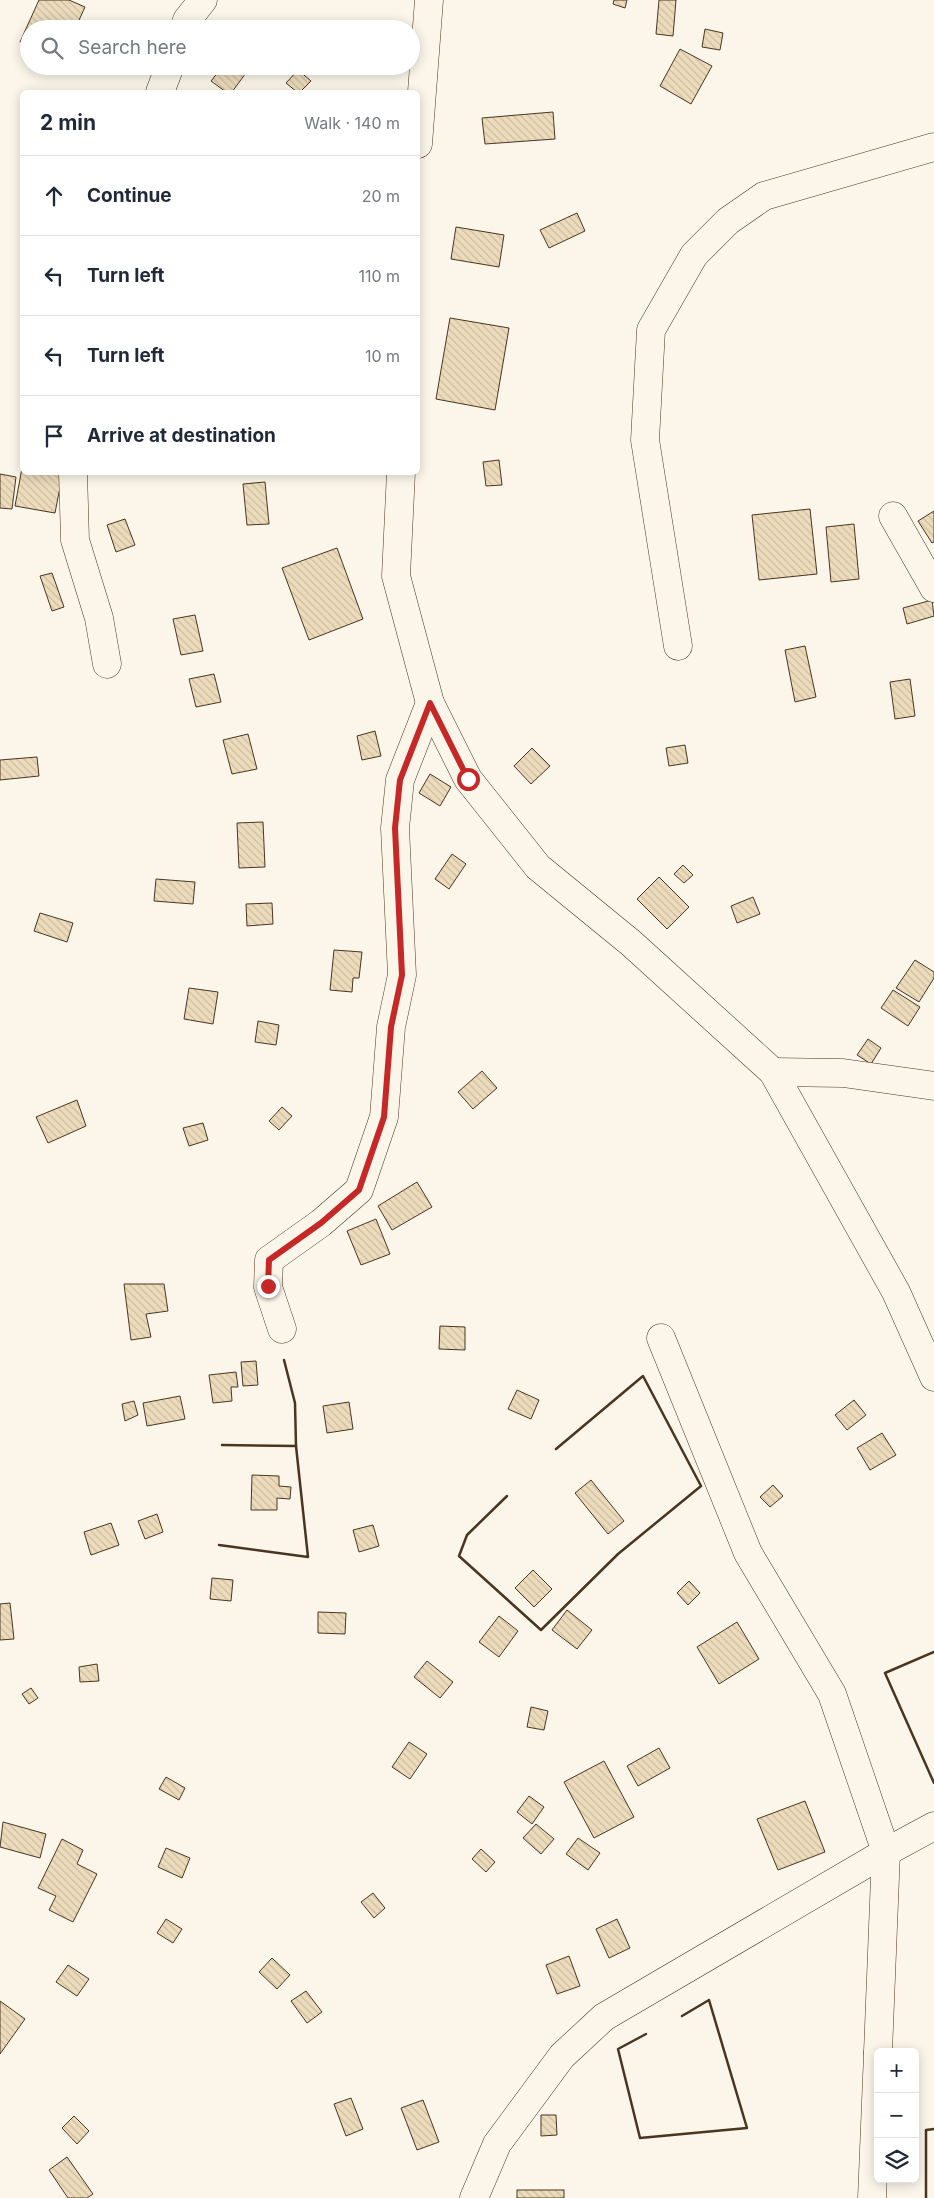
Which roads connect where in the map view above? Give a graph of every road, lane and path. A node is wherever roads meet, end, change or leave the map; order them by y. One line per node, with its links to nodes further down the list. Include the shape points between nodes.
1 (203, 0): 3 (street)
2 (428, 0): 6 (street)
3 (187, 20)
4 (167, 75): 5 (street)
5 (161, 90)
6 (420, 115)
7 (934, 146): 12 (street, via 764,196 728,221 694,254 651,330 645,440)
8 (73, 475): 13 (street, via 75,540 99,618)
9 (401, 475): 14 (street, via 396,576)
10 (893, 516): 11 (street)
11 (934, 588)
12 (678, 646)
13 (107, 664)
14 (430, 703): 15 (street, via 468,779 538,867 631,943); 17 (street, via 400,780 395,828 402,975 391,1027 384,1117 359,1190 321,1223 269,1260 268,1286)
15 (773, 1072): 16 (street, via 843,1073); 19 (street, via 896,1292)
16 (934, 1086)
17 (282, 1329)
18 (661, 1338): 21 (street, via 748,1553 832,1694)
19 (934, 1376)
20 (934, 1826): 21 (street)
21 (886, 1852): 22 (street); 24 (street, via 604,2017 562,2056 497,2144)
22 (878, 2048)
23 (876, 2093): 25 (street)
24 (474, 2198)
25 (872, 2198)

